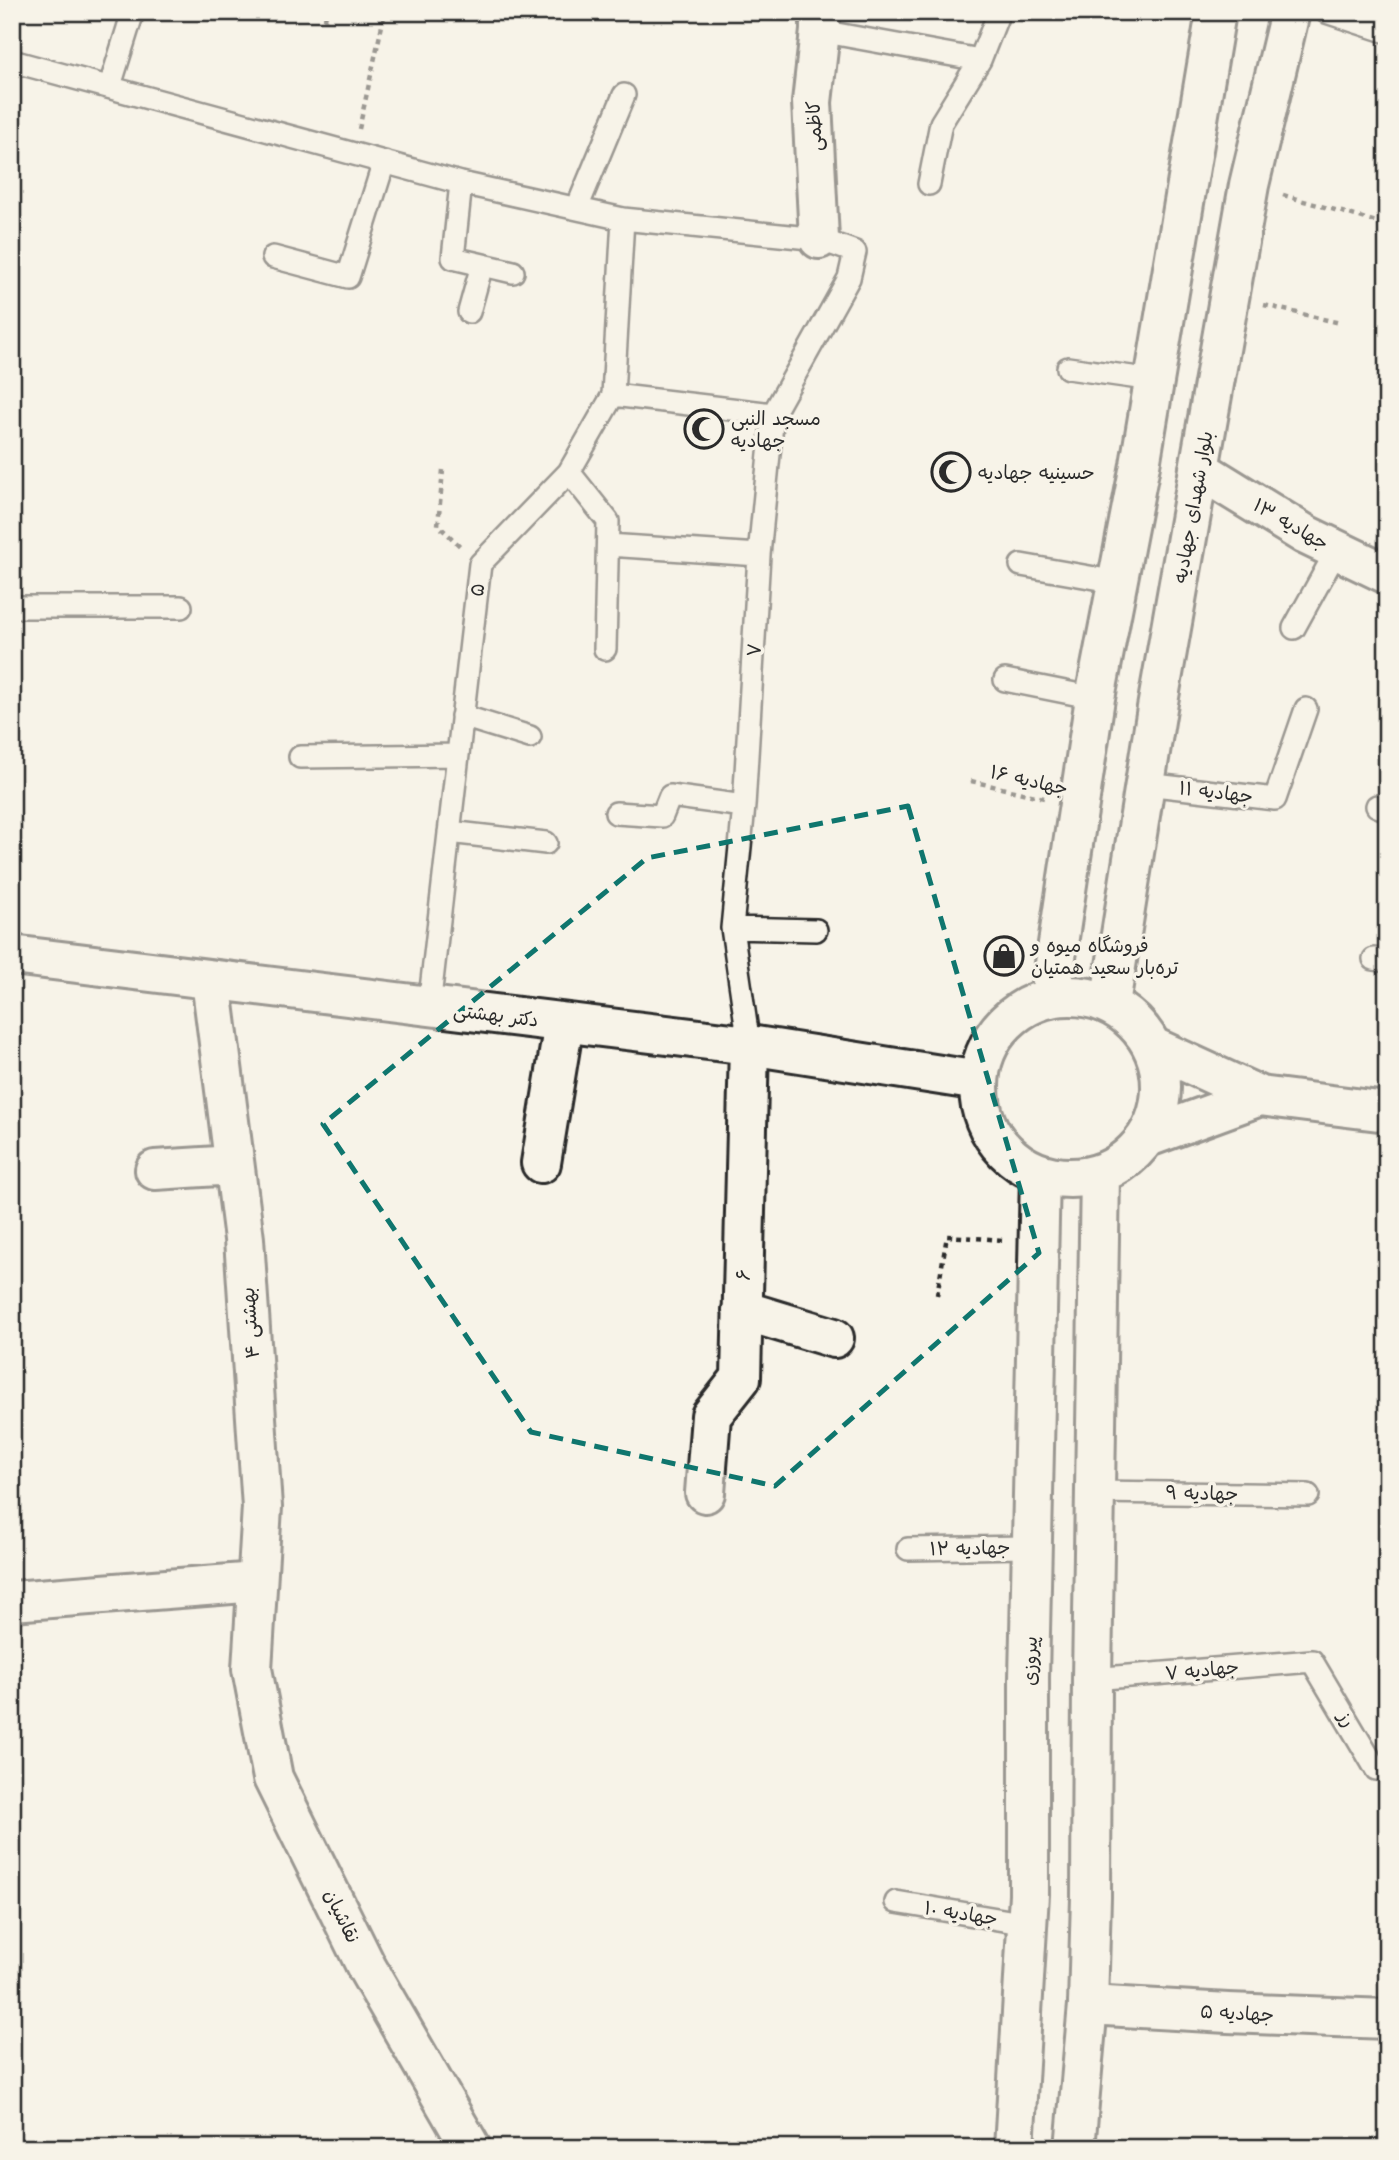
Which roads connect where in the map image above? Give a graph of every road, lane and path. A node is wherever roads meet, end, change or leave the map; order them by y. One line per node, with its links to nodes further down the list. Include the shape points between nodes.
1 (133, 12): 13 (lane)
2 (326, 12): 8 (path)
3 (385, 12): 15 (path)
4 (999, 12): 11 (lane)
5 (1216, 12): 31 (main road)
6 (1290, 12): 19 (main road, بلوار شهدای جهادیه)
7 (1326, 12): 10 (lane)
8 (325, 20)
9 (820, 22): 11 (lane); 23 (main road, کاظمی, via 811,102)
10 (1387, 32)
11 (980, 60): 18 (lane, via 941,123)
12 (12, 61): 13 (lane)
13 (110, 86): 15 (lane)
14 (624, 95): 20 (lane)
15 (354, 154): 16 (lane)
16 (384, 163): 17 (lane); 24 (lane, via 348,277)
17 (461, 183): 20 (lane); 25 (lane, via 453,258)
18 (929, 184)
19 (1249, 185): 22 (path); 27 (main road, بلوار شهدای جهادیه)
20 (577, 208): 21 (lane)
21 (624, 219): 23 (lane); 33 (lane, ۵)
22 (1387, 225)
23 (819, 239): 34 (lane, via 855,252 849,278)
24 (273, 257)
25 (482, 265): 26 (lane); 28 (lane)
26 (513, 272)
27 (1229, 297): 29 (path); 32 (main road, بلوار شهدای جهادیه)
28 (469, 312)
29 (1340, 323)
30 (1068, 368): 31 (lane)
31 (1153, 380): 32 (main road); 44 (main road)
32 (1212, 394): 35 (main road, بلوار شهدای جهادیه)
33 (613, 395): 34 (lane); 37 (lane, ۵)
34 (773, 414): 40 (lane, ۷)
35 (1199, 469): 39 (main road, جهادیه ۱۳); 57 (main road, بلوار شهدای جهادیه)
36 (443, 470): 41 (path, via 438,525)
37 (569, 472): 38 (lane, via 608,521); 41 (lane, ۵)
38 (608, 545): 40 (lane); 48 (lane)
39 (1337, 550): 43 (main road, جهادیه ۱۳); 47 (lane)
40 (760, 555): 58 (lane, ۷)
41 (480, 564): 52 (lane, ۵)
42 (1021, 565): 44 (lane)
43 (1387, 574)
44 (1118, 582): 50 (main road)
45 (12, 607): 46 (lane)
46 (181, 607)
47 (1294, 628)
48 (605, 649)
49 (1005, 680): 50 (lane)
50 (1096, 698): 59 (main road)
51 (1306, 709): 57 (lane, جهادیه ۱۱, via 1275,799)
52 (462, 716): 53 (lane); 54 (lane, ۵)
53 (530, 737)
54 (458, 755): 55 (lane); 61 (lane, ۵)
55 (300, 757)
56 (971, 781): 59 (path, جهادیه ۱۶)
57 (1146, 784): 68 (main road, بلوار شهدای جهادیه)
58 (744, 806): 60 (lane, via 670,796 662,816); 63 (lane, ۷)
59 (1079, 806): 67 (main road)
60 (616, 813)
61 (449, 832): 62 (lane); 69 (lane, ۵)
62 (546, 843)
63 (732, 928): 64 (lane); 71 (lane, ۷)
64 (816, 930)
65 (12, 955): 66 (main road, دکتر بهشتی)
66 (211, 979): 69 (main road, دکتر بهشتی); 78 (main road, بهشتی ۴)
67 (1050, 997): 68 (main road, via 1081,996); 73 (main road, via 1023,1008 1001,1027 985,1052)
68 (1110, 1004): 72 (main road, via 1135,1022)
69 (429, 1007): 70 (main road, دکتر بهشتی)
70 (564, 1023): 71 (main road, دکتر بهشتی); 77 (main road)
71 (749, 1045): 73 (main road, دکتر بهشتی); 84 (main road, ۶)
72 (1153, 1047): 74 (main road); 76 (main road, via 1162,1077 1160,1108)
73 (979, 1081): 80 (main road, via 982,1111 994,1138 1014,1159)
74 (1260, 1096): 75 (main road); 76 (main road)
75 (1387, 1112)
76 (1148, 1137): 81 (main road, via 1128,1160)
77 (541, 1163)
78 (234, 1165): 79 (main road); 91 (main road, بهشتی ۴, via 244,1238 262,1507)
79 (155, 1170)
80 (1040, 1174): 81 (main road, via 1070,1179); 82 (main road, پیروزی)
81 (1100, 1174): 86 (main road)
82 (1039, 1243): 83 (path, via 947,1237); 89 (main road, پیروزی)
83 (937, 1295)
84 (742, 1310): 85 (main road); 87 (main road, ۶, via 741,1378 710,1416)
85 (834, 1338)
86 (1095, 1492): 88 (lane, جهادیه ۹); 95 (main road)
87 (705, 1493)
88 (1308, 1495)
89 (1032, 1547): 90 (lane, جهادیه ۱۲); 98 (main road, پیروزی)
90 (908, 1549)
91 (257, 1582): 92 (main road); 94 (main road, بهشتی ۴)
92 (12, 1601)
93 (1312, 1661): 95 (lane, جهادیه ۷); 96 (lane, رز, via 1376,1769)
94 (252, 1668): 101 (main road, نقاشیان, via 273,1778 367,1968)
95 (1092, 1679): 99 (main road)
96 (1387, 1768)
97 (896, 1902): 98 (lane, جهادیه ۱۰)
98 (1027, 1924): 102 (main road, پیروزی)
99 (1088, 2005): 100 (main road, جهادیه ۵); 103 (main road)
100 (1387, 2019)
101 (471, 2148)
102 (1014, 2148)
103 (1075, 2148)

